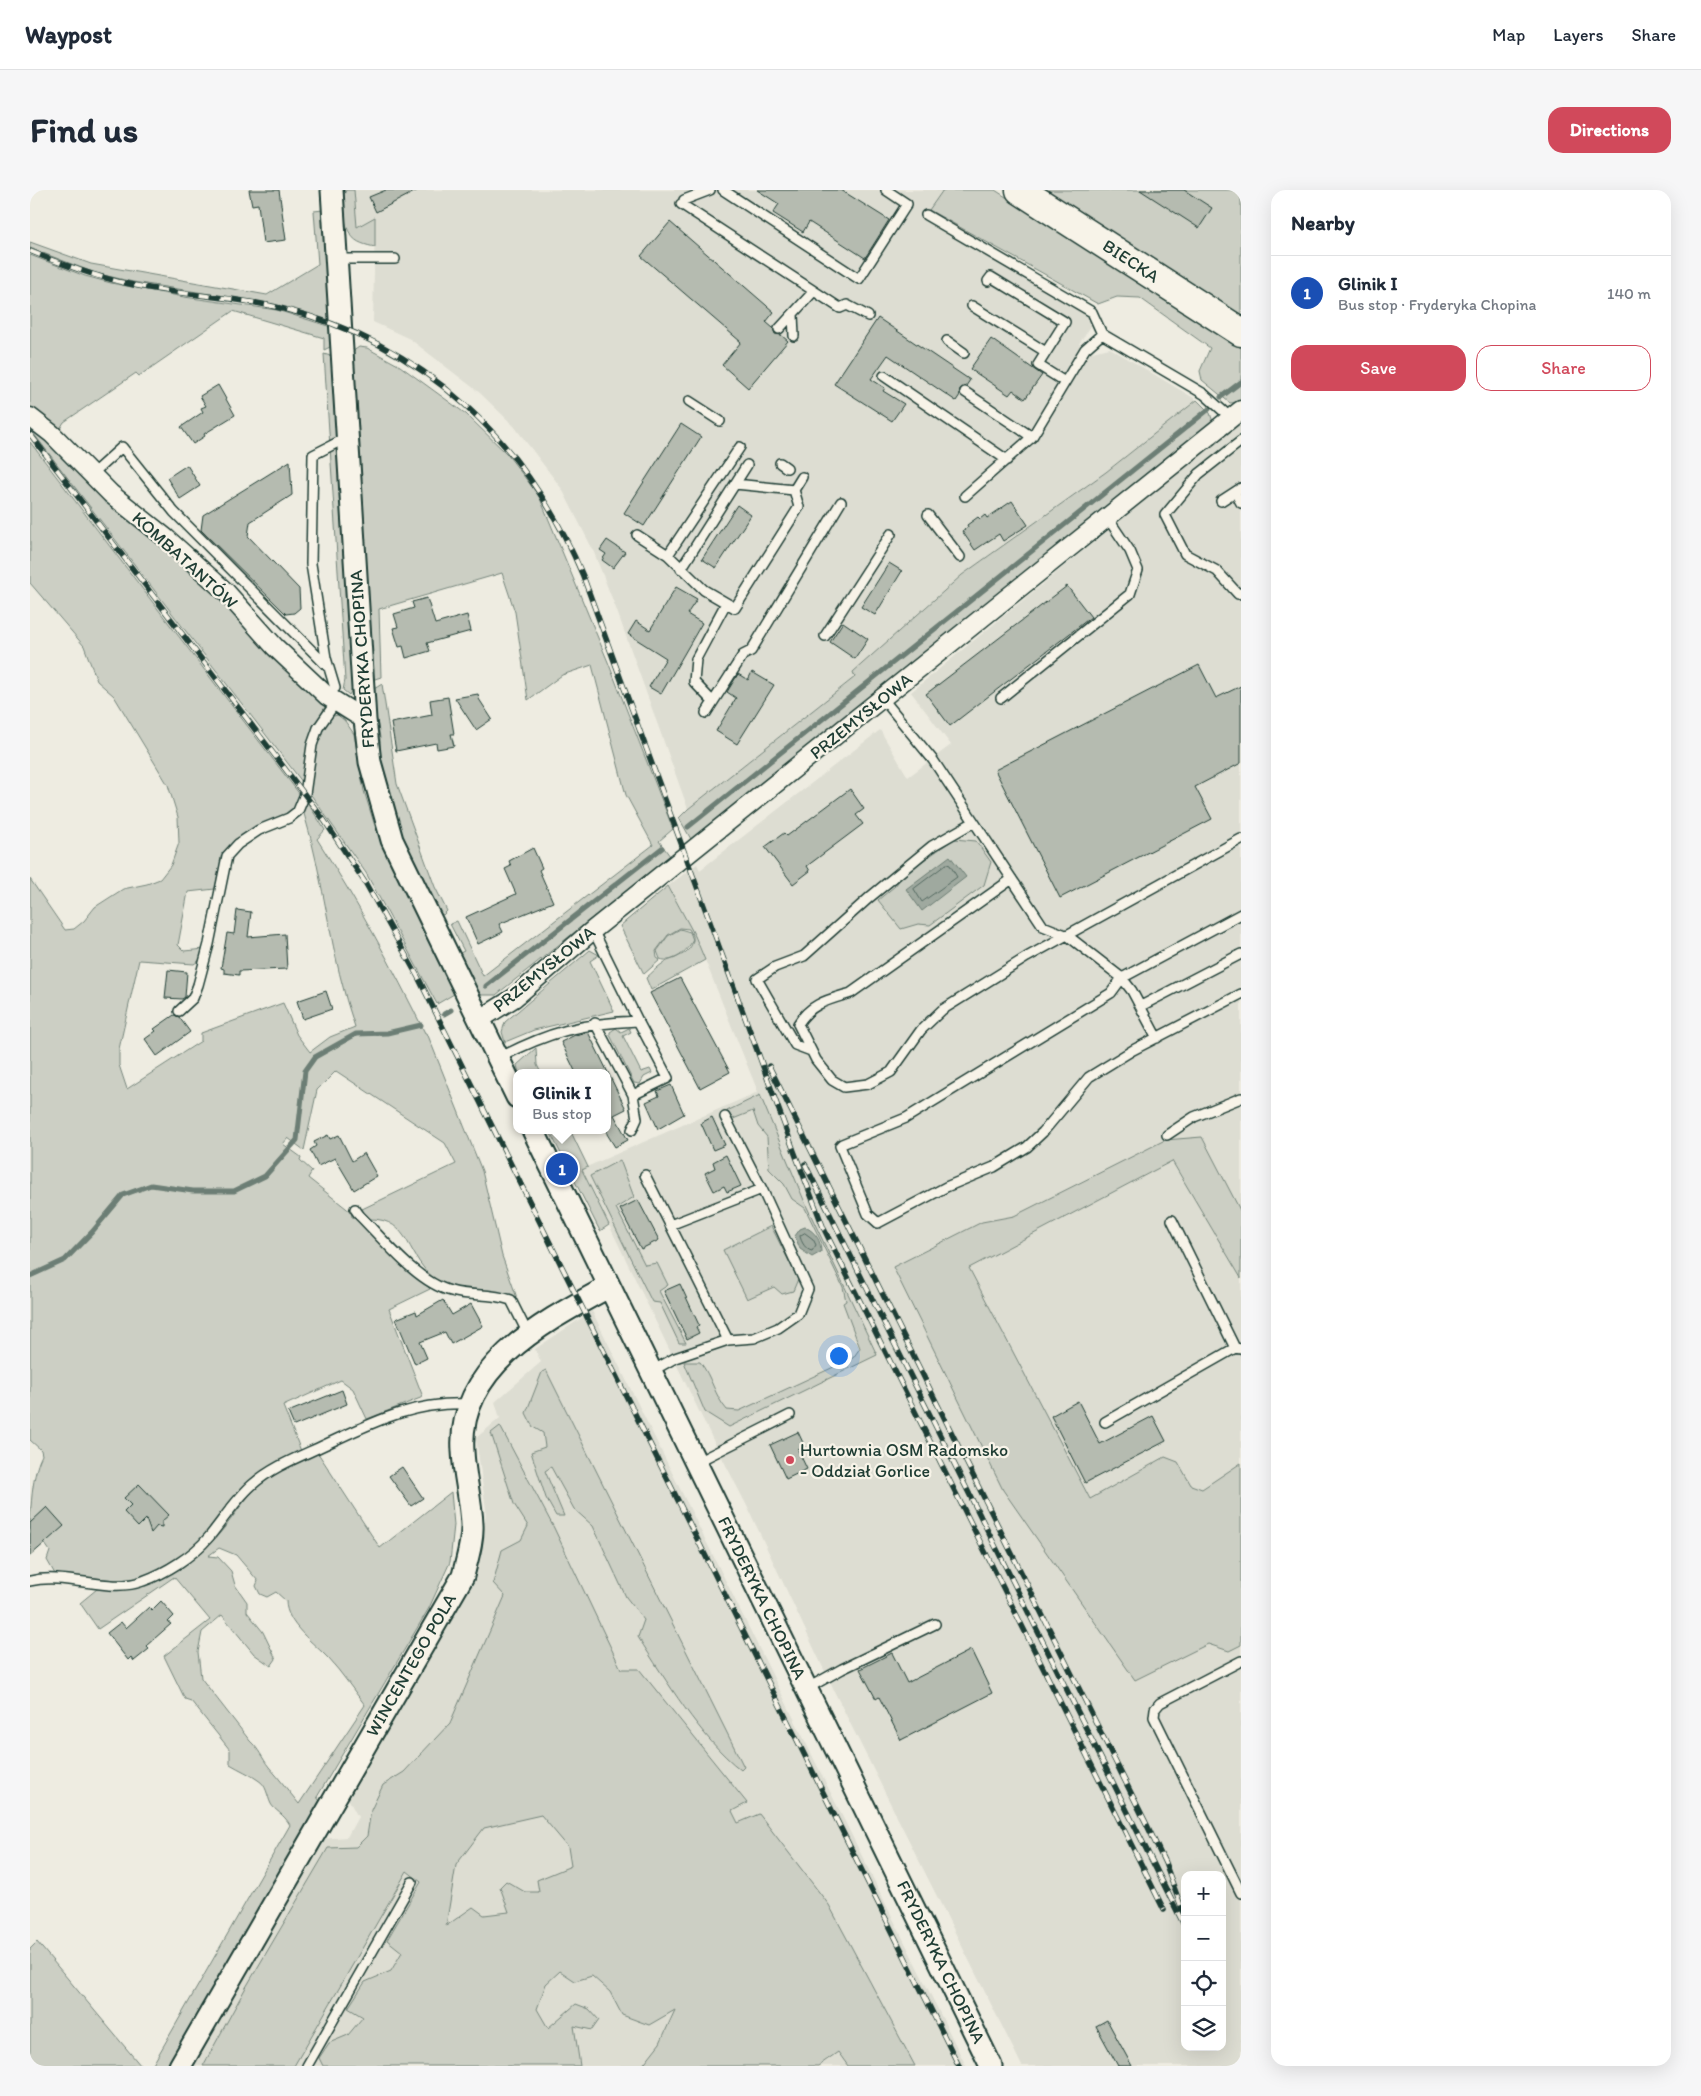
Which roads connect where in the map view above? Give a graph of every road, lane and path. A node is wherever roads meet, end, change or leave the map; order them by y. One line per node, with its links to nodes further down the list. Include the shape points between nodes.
1 (332, 190): 7 (street, FRYDERYKA CHOPINA)
2 (710, 190): 10 (lane, via 683,202)
3 (723, 190): 4 (lane, via 860,279 908,204)
4 (886, 190)
5 (1020, 190): 15 (main road, BIECKA)
6 (926, 215): 16 (lane, via 1092,312)
7 (336, 259): 8 (lane); 28 (street, FRYDERYKA CHOPINA)
8 (396, 259)
9 (988, 281): 19 (lane, via 991,277 1065,322)
10 (814, 291): 12 (lane); 13 (lane, via 840,308 847,305)
11 (972, 306): 19 (lane)
12 (793, 314): 14 (lane); 17 (lane)
13 (868, 316)
14 (779, 329)
15 (1241, 332)
16 (1102, 334): 22 (lane, via 1085,349); 25 (lane)
17 (794, 336)
18 (947, 341): 20 (lane)
19 (1046, 352): 22 (lane, via 1038,364)
20 (964, 353)
21 (884, 376): 32 (lane)
22 (1065, 382): 29 (lane)
23 (966, 392): 29 (lane)
24 (689, 401): 27 (lane)
25 (1236, 414): 44 (street, PRZEMYSŁOWA)
26 (30, 417): 34 (street, KOMBATANTÓW, via 52,434)
27 (720, 420)
28 (348, 436): 53 (lane, via 313,455 312,564); 59 (street, FRYDERYKA CHOPINA)
29 (1032, 437): 32 (lane)
30 (1241, 441): 50 (lane, via 1199,474 1165,515 1184,554 1217,571 1238,594)
31 (740, 447): 47 (lane)
32 (1007, 460): 39 (lane)
33 (748, 465): 36 (lane)
34 (91, 475): 53 (lane, via 122,447 174,512); 54 (street, KOMBATANTÓW, via 226,592 274,647 327,696)
35 (802, 478): 37 (lane)
36 (735, 484): 37 (lane); 49 (lane)
37 (794, 490): 51 (lane, via 799,507 735,608)
38 (1238, 490): 40 (lane); 42 (lane)
39 (965, 496)
40 (1221, 501)
41 (841, 502): 57 (lane, via 751,651 743,655)
42 (1241, 503)
43 (928, 515): 48 (lane)
44 (1107, 518): 55 (lane, via 1130,551 1138,570 1130,594); 56 (street, PRZEMYSŁOWA)
45 (891, 534): 52 (lane)
46 (637, 535): 47 (lane)
47 (668, 555): 49 (lane)
48 (960, 557)
49 (680, 569): 51 (lane, via 704,590)
50 (1241, 593)
51 (726, 603): 57 (lane, via 696,659 694,682)
52 (825, 636)
53 (329, 668): 54 (lane)
54 (336, 695): 59 (street, KOMBATANTÓW); 70 (lane, via 315,736 305,794 298,811 259,830 227,856 198,985 193,998)
55 (1001, 698)
56 (883, 699): 60 (lane, via 933,760); 64 (street, PRZEMYSŁOWA)
57 (713, 702): 58 (lane)
58 (706, 713)
59 (365, 720): 71 (street, FRYDERYKA CHOPINA, via 370,762 392,840)
60 (974, 822): 62 (lane); 75 (lane, via 932,846 804,956 775,967 757,979 795,1045)
61 (1241, 839): 65 (lane)
62 (1012, 879): 65 (lane, via 1043,926); 75 (lane, via 851,993 806,1011 798,1024)
63 (1241, 914): 67 (lane)
64 (593, 930): 71 (street, PRZEMYSŁOWA, via 514,998); 72 (lane)
65 (1068, 936): 67 (lane); 75 (lane, via 1027,957 942,1010 921,1030 891,1072 868,1084 844,1087 832,1080)
66 (1241, 954): 69 (lane)
67 (1122, 978): 69 (lane); 74 (lane, via 1111,993 906,1118 840,1146 868,1214 878,1223 946,1187 994,1167 1027,1147 1089,1077)
68 (1241, 994): 74 (lane)
69 (1141, 1006): 74 (lane)
70 (179, 1011)
71 (479, 1020): 76 (street, FRYDERYKA CHOPINA)
72 (638, 1021): 73 (lane); 78 (lane, via 668,1078)
73 (595, 1023): 76 (lane, via 536,1040); 78 (lane)
74 (1157, 1038)
75 (810, 1051)
76 (498, 1058): 77 (street, FRYDERYKA CHOPINA)
77 (513, 1089)
78 (633, 1095): 81 (lane, via 637,1119)
79 (1241, 1098): 83 (lane, via 1194,1117)
80 (725, 1117): 85 (lane)
81 (632, 1130)
82 (535, 1134): 89 (street, FRYDERYKA CHOPINA)
83 (1166, 1136)
84 (645, 1175): 88 (lane)
85 (762, 1189): 88 (lane); 91 (lane, via 808,1289 798,1314 778,1328 754,1338)
86 (356, 1209): 90 (lane, via 425,1279 451,1292 495,1294 511,1300)
87 (1172, 1220): 92 (lane)
88 (670, 1225): 91 (lane)
89 (608, 1287): 90 (street, WINCENTEGO POLA); 93 (street, FRYDERYKA CHOPINA)
90 (529, 1335): 94 (street, WINCENTEGO POLA, via 479,1383)
91 (728, 1340): 93 (lane, via 675,1358)
92 (1238, 1349): 96 (lane)
93 (651, 1372): 97 (street, FRYDERYKA CHOPINA)
94 (470, 1404): 98 (lane, via 430,1404 396,1412 275,1468 252,1485 207,1540 172,1567 142,1582 121,1585 59,1577); 104 (street, WINCENTEGO POLA, via 462,1449 472,1525 463,1576)
95 (790, 1415): 97 (lane)
96 (1105, 1422)
97 (695, 1463): 101 (street, FRYDERYKA CHOPINA)
98 (30, 1581)
99 (935, 1624): 101 (lane)
100 (1241, 1661): 103 (lane, via 1160,1703 1154,1717)
101 (806, 1689): 106 (street, FRYDERYKA CHOPINA)
102 (412, 1882): 105 (lane)
103 (1241, 1893)
104 (180, 2066)
105 (307, 2066)
106 (991, 2066)

